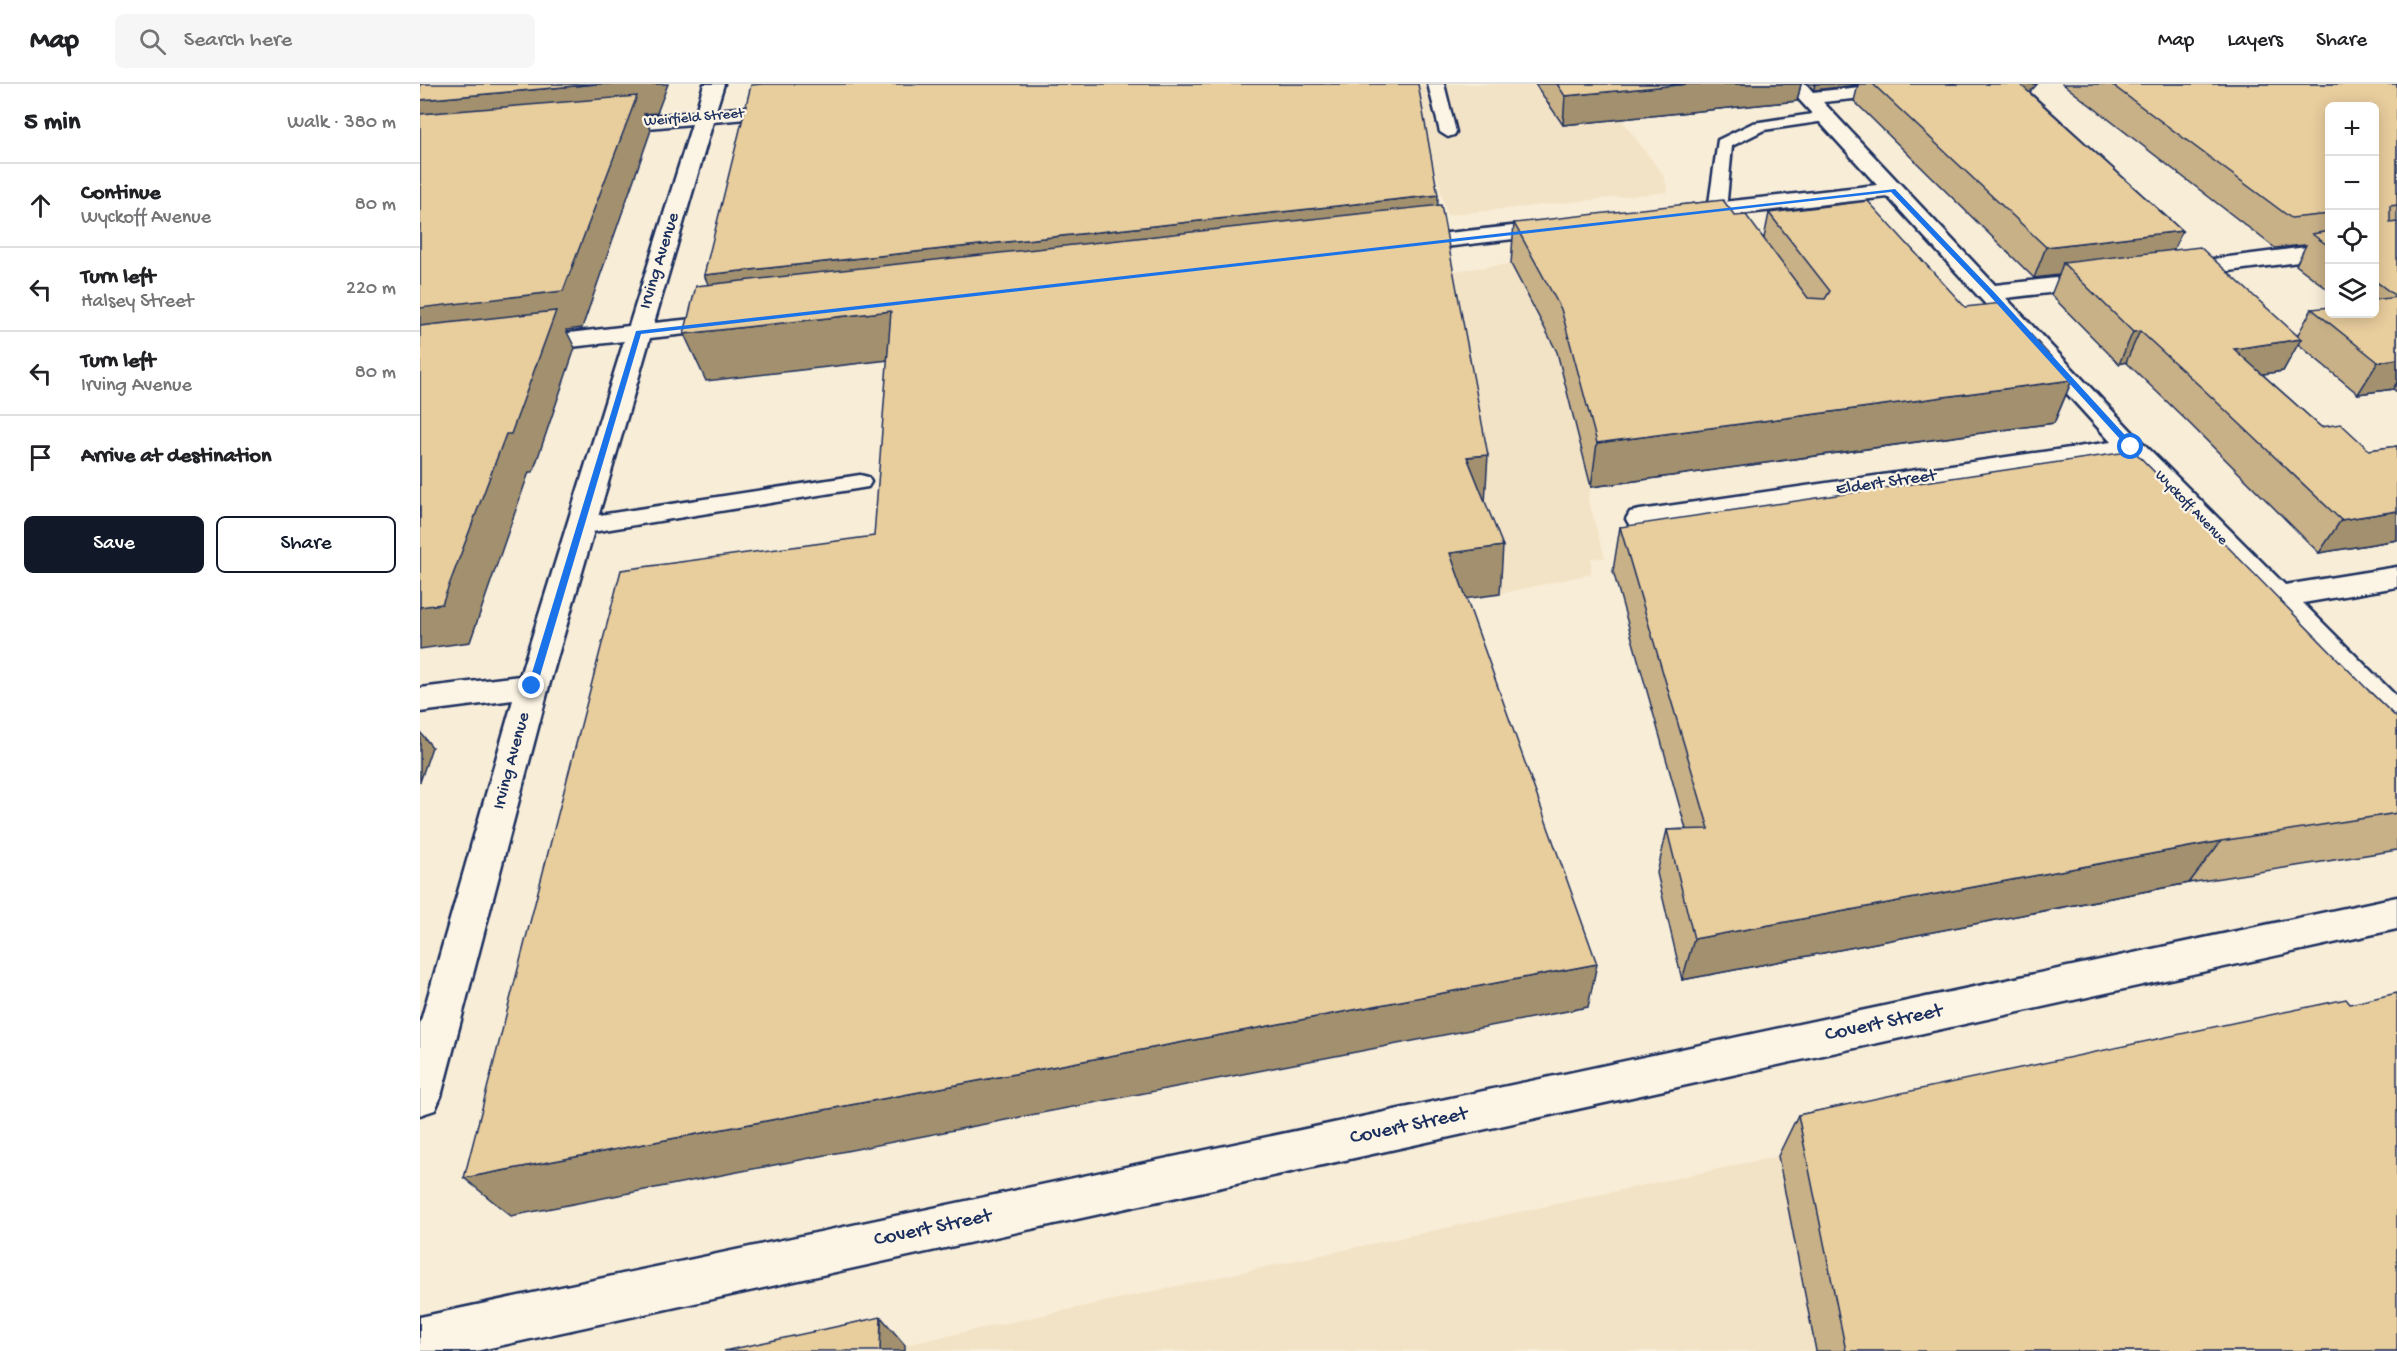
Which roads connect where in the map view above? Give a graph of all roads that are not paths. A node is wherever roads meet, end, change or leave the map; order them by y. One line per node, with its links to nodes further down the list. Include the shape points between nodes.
1 (714, 84): 6 (street, Irving Avenue)
2 (1436, 84): 9 (lane)
3 (1945, 84): 4 (street)
4 (1801, 91): 7 (street, Wyckoff Avenue)
5 (810, 107): 6 (street, Weirfield Street)
6 (704, 117): 8 (street, Weirfield Street); 21 (street, Irving Avenue)
7 (1826, 117): 10 (street, Wyckoff Avenue); 11 (lane, via 1736,133 1724,144)
8 (580, 128)
9 (1448, 132)
10 (1892, 190): 11 (street); 19 (street, Wyckoff Avenue)
11 (1716, 210): 12 (street); 15 (lane)
12 (1660, 216)
13 (1580, 225): 14 (street)
14 (1382, 248)
15 (1746, 251)
16 (2325, 252): 17 (street)
17 (2152, 273)
18 (2117, 278): 19 (street)
19 (1991, 293): 23 (street, Wyckoff Avenue)
20 (747, 320): 21 (street)
21 (638, 332): 22 (street); 26 (street, Irving Avenue)
22 (504, 347)
23 (2131, 447): 25 (street, Eldert Street); 28 (street, Wyckoff Avenue)
24 (860, 482): 26 (lane)
25 (1640, 519)
26 (580, 526): 29 (street, Irving Avenue)
27 (2397, 577): 28 (street)
28 (2278, 597): 31 (street, Wyckoff Avenue)
29 (532, 686): 30 (street); 33 (street, Irving Avenue)
30 (420, 700)
31 (2397, 717)
32 (2397, 913): 34 (street, Covert Street)
33 (420, 1096)
34 (420, 1340)

